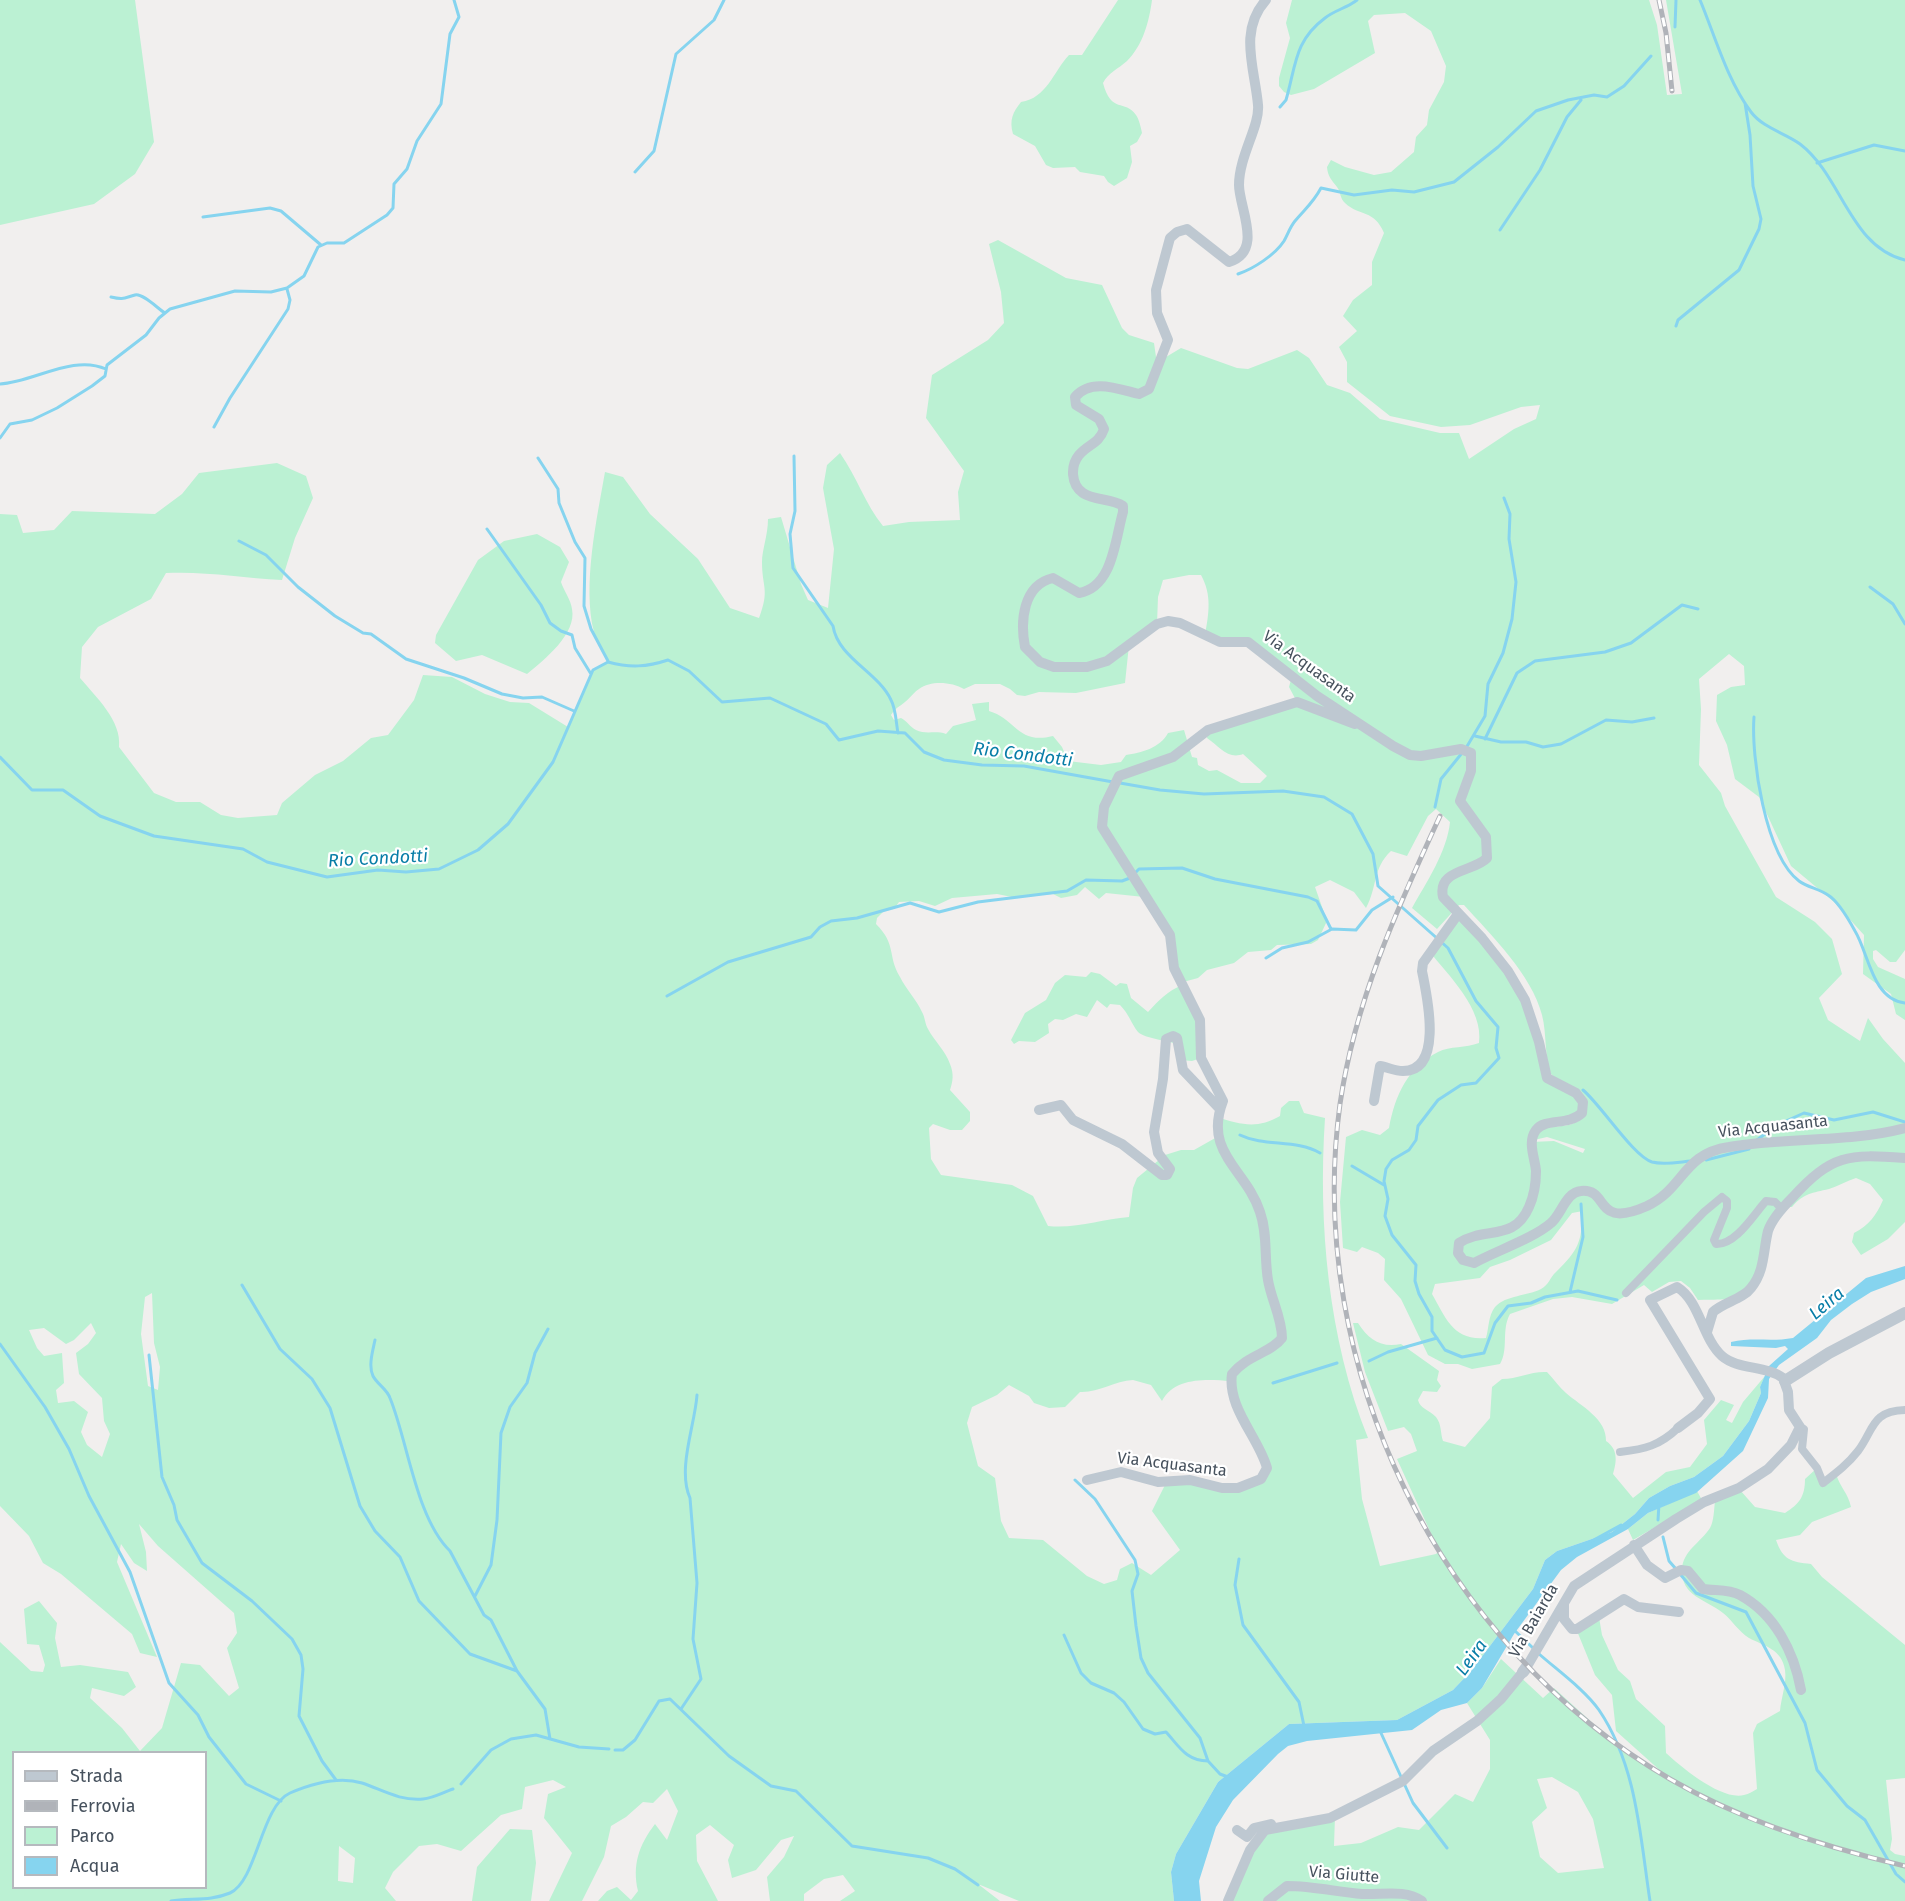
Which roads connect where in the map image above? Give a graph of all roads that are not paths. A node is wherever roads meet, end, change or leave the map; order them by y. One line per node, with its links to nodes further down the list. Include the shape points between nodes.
1 (1266, 0): 2 (street, Via Acquasanta, via 1251,29 1249,51 1258,106 1240,169 1239,187 1248,228 1246,246 1236,260 1229,262 1187,229 1170,238 1156,290 1157,313 1168,340 1149,389 1139,394 1089,387 1075,397 1076,405 1099,419 1104,429 1095,444 1079,454 1073,467 1074,482 1082,492 1117,502 1123,506 1123,512 1106,572 1094,588 1079,593 1053,578 1033,591 1024,613 1025,647 1040,662 1054,667 1088,667 1107,661 1157,624 1180,623 1220,642 1248,642)
2 (1358, 724): 3 (street, Via Acquasanta, via 1410,754 1422,756 1461,748 1471,753 1471,771 1460,801 1486,837 1488,848 1481,864 1453,874 1444,886 1443,897); 5 (street, Via Acquasanta, via 1297,702 1208,730 1173,757 1119,776 1101,815 1102,827 1170,935 1174,968 1200,1020 1201,1058 1223,1101)
3 (1458, 914): 4 (street, via 1428,951 1422,971 1431,1026 1424,1056 1404,1071 1380,1066); 7 (street, Via Acquasanta, via 1508,971 1525,1000 1547,1078 1576,1093 1583,1102 1582,1113 1574,1121 1539,1126 1534,1132 1534,1196 1518,1225 1468,1237 1459,1243 1458,1253 1463,1260 1474,1263 1550,1224 1571,1196 1580,1191 1591,1192 1610,1212 1630,1213 1667,1194 1688,1166 1707,1152 1788,1140 1879,1135)
4 (1374, 1101)
5 (1220, 1108): 6 (street, via 1187,1078 1177,1038 1173,1036 1166,1039 1154,1132 1158,1153 1170,1169 1167,1175 1122,1144 1073,1120 1061,1105); 19 (street, Via Acquasanta, via 1217,1117 1221,1148 1255,1199 1264,1225 1268,1278 1282,1333 1273,1347 1237,1368 1231,1381 1244,1422 1264,1457 1266,1474 1255,1483 1238,1488 1190,1480 1158,1482 1121,1472)
6 (1039, 1110)
7 (1905, 1128)
8 (1905, 1158): 9 (street, via 1843,1158 1829,1164)
9 (1782, 1209): 10 (street, via 1775,1202 1766,1201 1738,1232 1726,1242 1716,1244 1714,1240 1727,1208 1722,1197); 12 (street, via 1769,1230 1759,1275 1752,1287 1713,1312)
10 (1626, 1293)
11 (1905, 1313): 14 (street, via 1829,1353)
12 (1707, 1332): 14 (street, via 1723,1357); 17 (street, via 1688,1298 1677,1287 1650,1300 1710,1399)
13 (1753, 1362): 14 (street)
14 (1774, 1373): 16 (street, via 1788,1410)
15 (1905, 1410): 16 (street, via 1893,1411 1872,1423 1860,1448 1844,1468 1823,1483 1802,1449 1804,1429)
16 (1800, 1427): 20 (street, Via Baiarda, via 1791,1445 1768,1469)
17 (1678, 1428): 18 (street, via 1651,1448)
18 (1620, 1452)
19 (1087, 1480)
20 (1634, 1545): 21 (street, Via Baiarda, via 1580,1581); 23 (street, via 1647,1565 1665,1578 1678,1572 1691,1573 1703,1589 1739,1595 1760,1610 1791,1651)
21 (1564, 1601): 22 (street, via 1564,1619 1572,1629 1582,1627 1624,1599 1638,1607); 24 (street, Via Baiarda, via 1536,1656 1477,1721 1433,1751 1402,1780 1330,1818)
22 (1679, 1612)
23 (1801, 1690)
24 (1280, 1826): 25 (street, Via Baiarda, via 1261,1825 1247,1838); 26 (street, Via Baiarda, via 1259,1836)
25 (1237, 1830)
26 (1228, 1901)
27 (1268, 1901): 28 (street, Via Giutte, via 1287,1886 1361,1894 1396,1893)
28 (1422, 1901)

